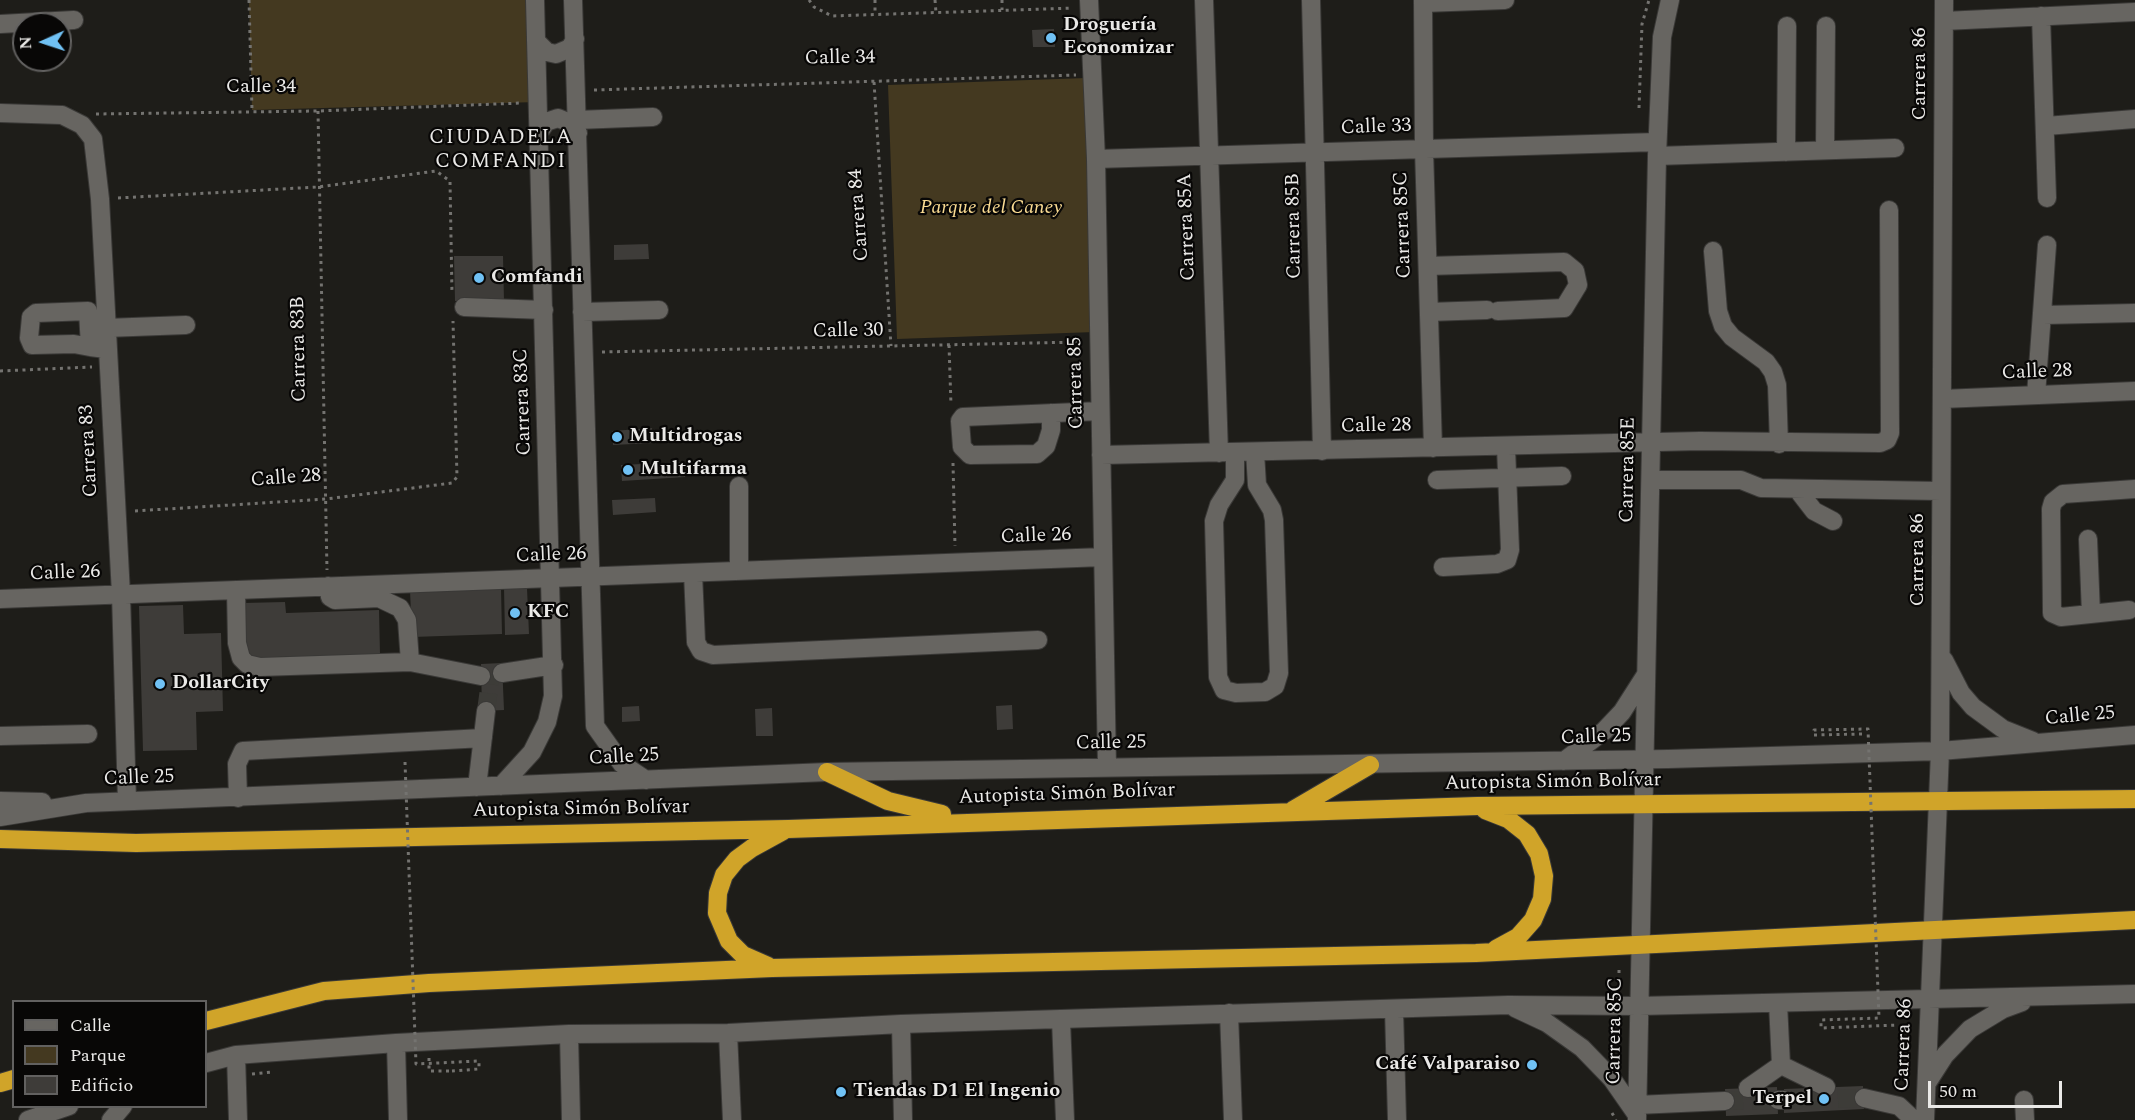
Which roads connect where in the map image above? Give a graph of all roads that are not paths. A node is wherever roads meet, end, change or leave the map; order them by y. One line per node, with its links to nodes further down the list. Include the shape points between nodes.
1 (535, 0): 17 (street, Carrera 83C)
2 (573, 0): 16 (street)
3 (1204, 0): 30 (street, Carrera 85A)
4 (1311, 0): 28 (street, Carrera 85B)
5 (1505, 0): 7 (street)
6 (1670, 0): 26 (street, Carrera 85E, via 1662,37)
7 (1424, 1): 25 (street, Carrera 85C)
8 (1089, 4): 31 (street, Carrera 85)
9 (1943, 7): 11 (street); 50 (street, Carrera 86)
10 (2135, 12): 11 (street)
11 (2041, 16): 22 (street)
12 (74, 20): 13 (street)
13 (0, 24)
14 (1787, 26): 29 (street)
15 (1826, 26): 27 (street)
16 (575, 39): 17 (street, via 570,48 556,54 547,52); 21 (street)
17 (536, 40): 23 (street, Carrera 83C)
18 (0, 113): 38 (street, Carrera 83, via 62,115 82,125 93,139 100,199)
19 (653, 117): 21 (street)
20 (2135, 120): 22 (street)
21 (577, 126): 23 (street, via 558,118 546,122); 41 (street)
22 (2046, 126): 32 (street)
23 (539, 133): 39 (street, Carrera 83C)
24 (1894, 148): 27 (street, Calle 33)
25 (1424, 149): 26 (street, Calle 33); 28 (street, Calle 33); 36 (street, Carrera 85C)
26 (1657, 149): 29 (street, Calle 33); 53 (street, Carrera 85E)
27 (1825, 150): 29 (street, Calle 33)
28 (1316, 152): 30 (street, Calle 33); 57 (street, Carrera 85B)
29 (1786, 152)
30 (1208, 155): 31 (street, Calle 33); 59 (street, Carrera 85A)
31 (1096, 159): 51 (street, Carrera 85)
32 (2047, 198)
33 (1889, 210): 54 (street, Calle 28, via 1887,440)
34 (2047, 245): 44 (street)
35 (1713, 251): 54 (street, via 1723,326 1773,372)
36 (1428, 266): 42 (street, Carrera 85C); 42 (street, via 1564,262 1575,272 1578,285 1564,308)
37 (456, 305): 39 (street)
38 (97, 310): 46 (street, Carrera 83); 47 (street); 47 (street, via 36,313 31,317 29,338 32,345)
39 (544, 310): 76 (street, Carrera 83C)
40 (659, 310): 41 (street)
41 (582, 312): 75 (street)
42 (1429, 312): 56 (street, Carrera 85C)
43 (2135, 313): 44 (street)
44 (2043, 315): 49 (street)
45 (186, 325): 46 (street)
46 (106, 328): 47 (street, Carrera 83)
47 (102, 354): 79 (street, Carrera 83)
48 (2135, 391): 49 (street, Calle 28)
49 (2036, 395): 50 (street, Calle 28)
50 (1942, 399): 68 (street, Carrera 86)
51 (1100, 411): 52 (street); 60 (street, Carrera 85)
52 (1051, 413): 52 (street, via 1046,446 1037,454 970,455 962,447 963,417)
53 (1653, 443): 54 (street, Calle 28); 55 (street, Calle 28); 64 (street, Carrera 85E)
54 (1779, 444)
55 (1506, 447): 56 (street, Calle 28); 62 (street)
56 (1433, 448): 57 (street, Calle 28)
57 (1322, 451): 58 (street, Calle 28)
58 (1256, 452): 59 (street, Calle 28); 59 (street, Carrera 85A, via 1257,485 1274,520 1279,673 1275,686 1265,692 1224,690 1218,677 1214,521 1235,480)
59 (1227, 453): 60 (street, Calle 28)
60 (1101, 455): 71 (street, Carrera 85)
61 (1562, 476): 62 (street)
62 (1507, 477): 63 (street); 72 (street, via 1507,560)
63 (1437, 480)
64 (1652, 480): 66 (street, via 1741,480 1761,488); 88 (street, Carrera 85E)
65 (739, 486): 73 (street)
66 (1797, 489): 68 (street); 69 (street, via 1814,511)
67 (2135, 489): 82 (street, via 2063,494 2053,502 2052,612 2061,617)
68 (1941, 491): 84 (street, Carrera 86)
69 (1833, 521)
70 (2088, 539): 82 (street)
71 (1103, 557): 73 (street, Calle 26); 100 (street, Carrera 85)
72 (1443, 567)
73 (740, 571): 74 (street, Calle 26)
74 (693, 573): 75 (street, Calle 26); 83 (street, via 696,642 701,651 713,655)
75 (590, 576): 76 (street, Calle 26); 102 (street, via 595,726 622,764)
76 (552, 578): 77 (street, Calle 26); 86 (street, Carrera 83C)
77 (328, 586): 78 (street, Calle 26); 85 (street, via 330,597 335,600 379,598 400,608 407,620)
78 (236, 590): 79 (street, Calle 26); 85 (street, via 237,643 247,664 260,667)
79 (121, 594): 80 (street, Calle 26); 108 (street, Carrera 83)
80 (0, 599)
81 (2129, 610): 82 (street)
82 (2091, 614)
83 (1038, 640)
84 (1941, 653): 95 (street, via 1950,674 1974,707 2003,729); 96 (street, Carrera 86)
85 (410, 662): 89 (street)
86 (554, 665): 87 (street); 103 (street, Carrera 83C, via 547,722 532,752)
87 (502, 673)
88 (1646, 674): 97 (street, Carrera 85E); 98 (street, via 1622,712 1604,731)
89 (481, 676)
90 (486, 711): 94 (street)
91 (88, 735): 93 (street)
92 (2135, 735): 95 (street, Calle 25)
93 (0, 736)
94 (483, 738): 104 (street); 105 (street, via 243,751 237,764)
95 (2041, 743): 96 (street, Calle 25)
96 (1940, 751): 97 (street, Calle 25); 111 (street, Carrera 86)
97 (1644, 760): 98 (street, Calle 25); 110 (street, Carrera 85E)
98 (1562, 762): 99 (street, Calle 25)
99 (1370, 765): 100 (street, Calle 25); 113 (highway)
100 (1107, 766): 101 (street, Calle 25)
101 (827, 772): 102 (street, Calle 25); 115 (highway, via 888,801 922,811)
102 (646, 780): 103 (street, Calle 25)
103 (501, 786): 104 (street, Calle 25)
104 (477, 788): 105 (street, Calle 25)
105 (238, 798): 108 (street, Calle 25)
106 (2135, 799): 111 (highway, Autopista Simón Bolívar)
107 (0, 801): 109 (street, Calle 25)
108 (127, 801): 109 (street, Calle 25)
109 (86, 803): 114 (street, Calle 25)
110 (1644, 803): 111 (highway, Autopista Simón Bolívar); 112 (highway, Autopista Simón Bolívar); 120 (street, Carrera 85E)
111 (1937, 803): 119 (street, Carrera 86)
112 (1477, 806): 113 (highway, Autopista Simón Bolívar); 121 (highway, via 1508,819 1527,834 1542,865 1544,888 1538,910 1526,929 1498,948)
113 (1292, 810): 115 (highway, Autopista Simón Bolívar)
114 (0, 817)
115 (986, 820): 116 (highway, Autopista Simón Bolívar)
116 (788, 829): 117 (highway, Autopista Simón Bolívar, via 136,843); 122 (highway, via 744,853 724,875 718,893 717,913 729,941 743,955)
117 (0, 839)
118 (2135, 920): 119 (highway)
119 (1931, 930): 120 (highway); 125 (street, Carrera 86)
120 (1641, 943): 121 (highway); 128 (street, Carrera 85C)
121 (1476, 953): 122 (highway)
122 (772, 968): 132 (highway, via 324,991)
123 (2135, 994): 124 (street)
124 (2040, 997): 125 (street); 140 (street, via 2003,1009 1970,1029 1945,1055)
125 (1929, 1000): 126 (street); 140 (street, Carrera 86)
126 (1778, 1003): 128 (street); 139 (street)
127 (1508, 1005): 128 (street); 129 (street); 148 (street, via 1547,1023 1582,1048)
128 (1639, 1006): 148 (street, Carrera 85C)
129 (1394, 1009): 130 (street); 158 (street)
130 (1229, 1013): 131 (street); 157 (street)
131 (1061, 1020): 133 (street); 156 (street)
132 (207, 1021)
133 (901, 1024): 134 (street); 155 (street)
134 (729, 1033): 135 (street); 154 (street)
135 (568, 1034): 136 (street); 153 (street)
136 (396, 1051): 137 (street); 152 (street)
137 (236, 1055): 138 (street); 151 (street)
138 (207, 1063)
139 (1781, 1065): 141 (street); 142 (street)
140 (1926, 1084): 160 (street, Carrera 86)
141 (1826, 1087)
142 (1748, 1088)
143 (1864, 1098): 159 (street, via 1899,1106)
144 (1725, 1101): 148 (street)
145 (2024, 1101): 161 (street)
146 (66, 1108): 149 (street)
147 (122, 1108): 150 (street)
148 (1637, 1113)
149 (28, 1120)
150 (111, 1120)
151 (238, 1120)
152 (398, 1120)
153 (571, 1120)
154 (732, 1120)
155 (903, 1120)
156 (1065, 1120)
157 (1233, 1120)
158 (1397, 1120)
159 (1914, 1120)
160 (1925, 1120)
161 (2025, 1120)

